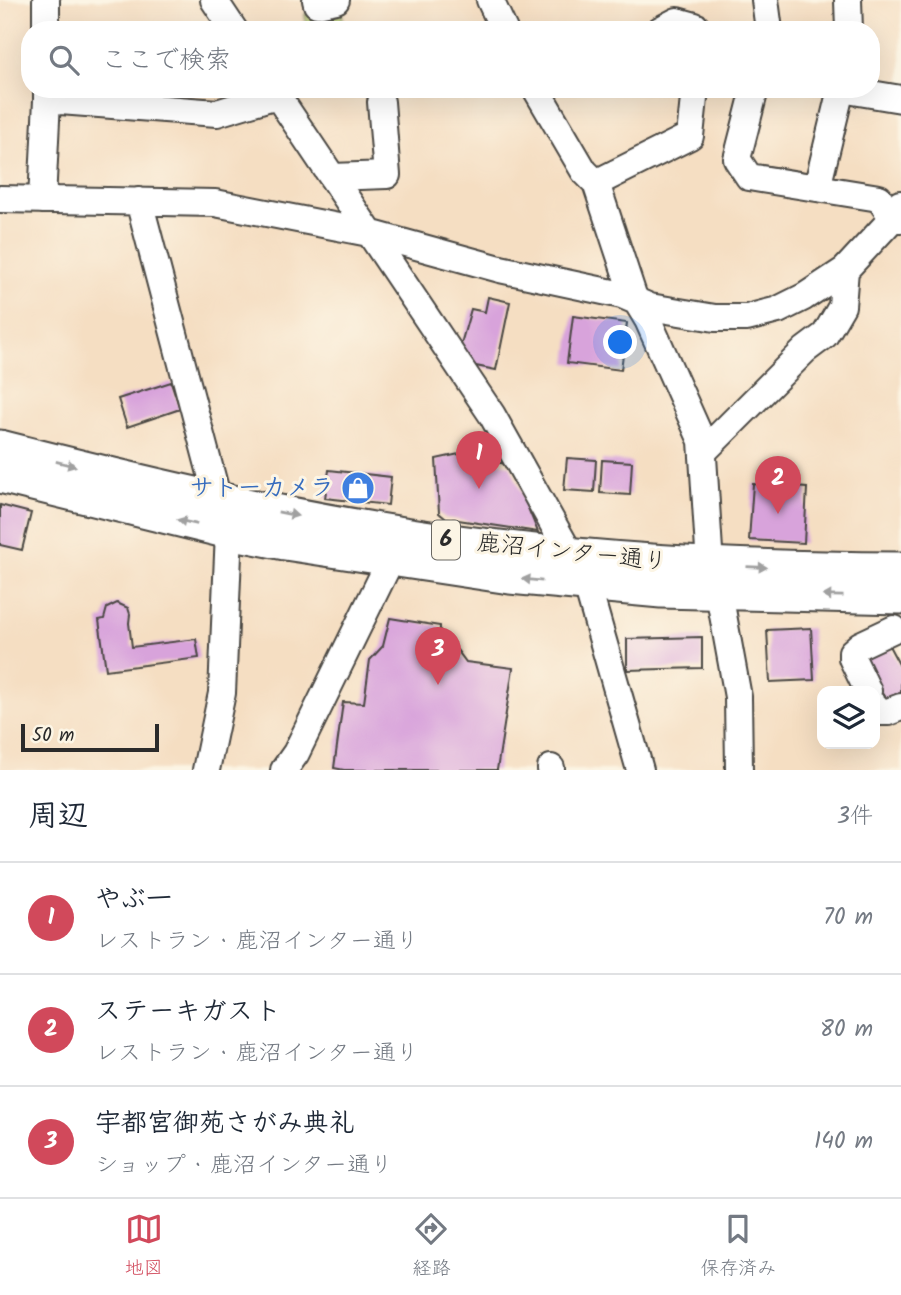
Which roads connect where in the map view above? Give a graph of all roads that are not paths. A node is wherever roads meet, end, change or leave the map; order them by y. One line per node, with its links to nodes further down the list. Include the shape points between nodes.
1 (46, 0): 8 (street)
2 (214, 0): 9 (street)
3 (316, 0): 4 (street, via 317,4)
4 (336, 0)
5 (490, 0): 10 (street)
6 (765, 0): 11 (street)
7 (848, 0): 12 (street)
8 (46, 21)
9 (228, 21)
10 (500, 21)
11 (768, 21)
12 (849, 21)
13 (880, 96): 22 (street)
14 (47, 98): 28 (street)
15 (75, 98): 16 (street, via 217,113)
16 (258, 98)
17 (279, 98): 24 (street)
18 (543, 98): 25 (street, via 584,171)
19 (694, 98): 25 (street, via 690,136)
20 (753, 98): 26 (street, via 737,159 749,177)
21 (839, 98): 26 (street)
22 (901, 99)
23 (382, 102): 24 (street, via 387,176)
24 (332, 177): 31 (street)
25 (596, 183): 33 (street)
26 (817, 188): 30 (street, via 879,198)
27 (0, 199): 28 (street)
28 (42, 200): 29 (street)
29 (139, 201): 31 (street, via 215,203); 37 (street)
30 (898, 214): 32 (street)
31 (369, 233): 33 (street); 39 (street, via 492,415)
32 (845, 270): 33 (street, via 795,302 747,318 715,318); 35 (street, via 842,306 825,335)
33 (636, 301): 35 (street, via 702,441)
34 (0, 447): 37 (main road, 鹿沼インター通り / 6, one-way to 37)
35 (703, 452): 41 (street)
36 (0, 476): 38 (main road, 鹿沼インター通り / 6, one-way to 36)
37 (218, 500): 38 (street); 39 (main road, 鹿沼インター通り / 6, one-way to 39, via 405,535)
38 (229, 532): 40 (main road, 鹿沼インター通り / 6); 48 (street, via 222,693)
39 (572, 556): 41 (main road, 鹿沼インター通り / 6); 42 (street)
40 (391, 559): 42 (main road, 鹿沼インター通り / 6, one-way to 40); 49 (street)
41 (714, 579): 42 (main road, 鹿沼インター通り / 6); 43 (main road, 鹿沼インター通り / 6); 51 (street, via 738,697)
42 (587, 585): 50 (street)
43 (901, 588): 44 (street)
44 (898, 637): 45 (street, via 860,645 852,652)
45 (865, 686)
46 (901, 707): 47 (street)
47 (880, 712)
48 (206, 770)
49 (284, 770)
50 (640, 770)
51 (739, 770)

